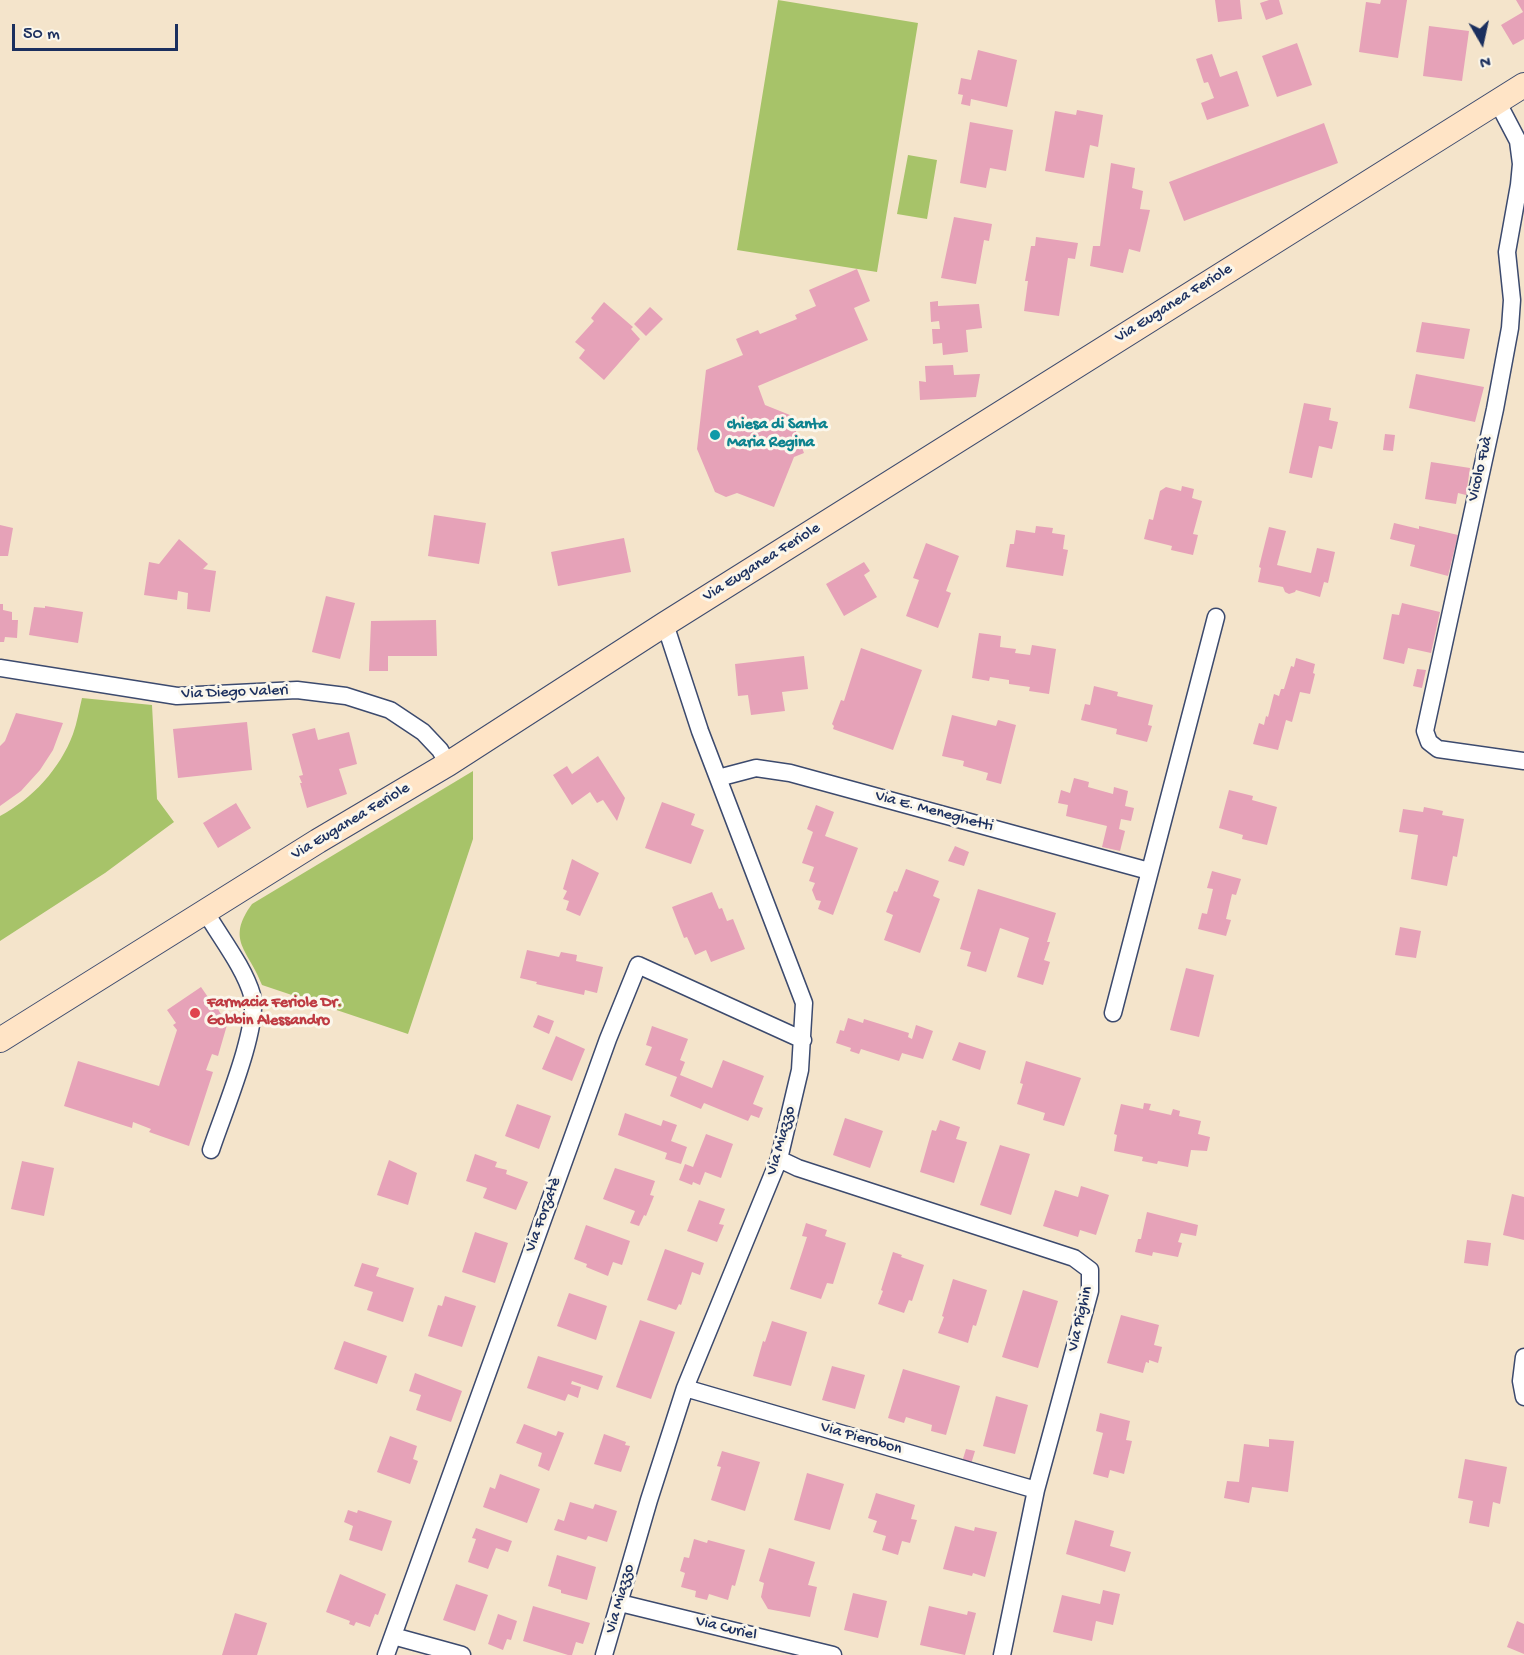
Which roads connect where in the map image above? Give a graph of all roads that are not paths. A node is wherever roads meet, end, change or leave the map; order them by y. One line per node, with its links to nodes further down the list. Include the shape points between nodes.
1 (1524, 85): 2 (main road, Via Euganea Feriole)
2 (1497, 102): 4 (main road, Via Euganea Feriole); 6 (street, Vicolo Fuà, via 1518,141 1521,164 1507,252 1512,300 1510,328 1425,731 1429,742 1438,749)
3 (1216, 617): 9 (street)
4 (665, 624): 7 (main road, Via Euganea Feriole); 8 (street, Via Miazzo)
5 (0, 668): 7 (street, Via Diego Valeri, via 177,696 297,690 346,696 390,710 423,732)
6 (1524, 761)
7 (448, 764): 10 (main road, Via Euganea Feriole)
8 (718, 778): 9 (street, Via E. Meneghetti, via 756,768 790,773); 13 (street, Via Miazzo, via 804,1003)
9 (1149, 871): 11 (street)
10 (205, 911): 12 (main road, Via Euganea Feriole); 14 (street, via 253,997 252,1030)
11 (1113, 1013)
12 (0, 1040)
13 (803, 1040): 15 (street, Via Miazzo); 21 (street, Via Forzatè, via 638,965)
14 (211, 1150)
15 (779, 1159): 17 (street, Via Miazzo); 19 (street, Via Pighin, via 1074,1258 1090,1270 1090,1291)
16 (1524, 1357): 18 (street)
17 (685, 1388): 19 (street, Via Pierobon); 20 (street, Via Miazzo)
18 (1524, 1397)
19 (1036, 1490): 26 (street, Via Pighin)
20 (620, 1603): 24 (street, Via Miazzo); 25 (street, Via Curiel)
21 (393, 1636): 22 (street, Via Forzatè); 23 (street)
22 (386, 1655)
23 (462, 1655)
24 (604, 1655)
25 (833, 1655)
26 (1002, 1655)

